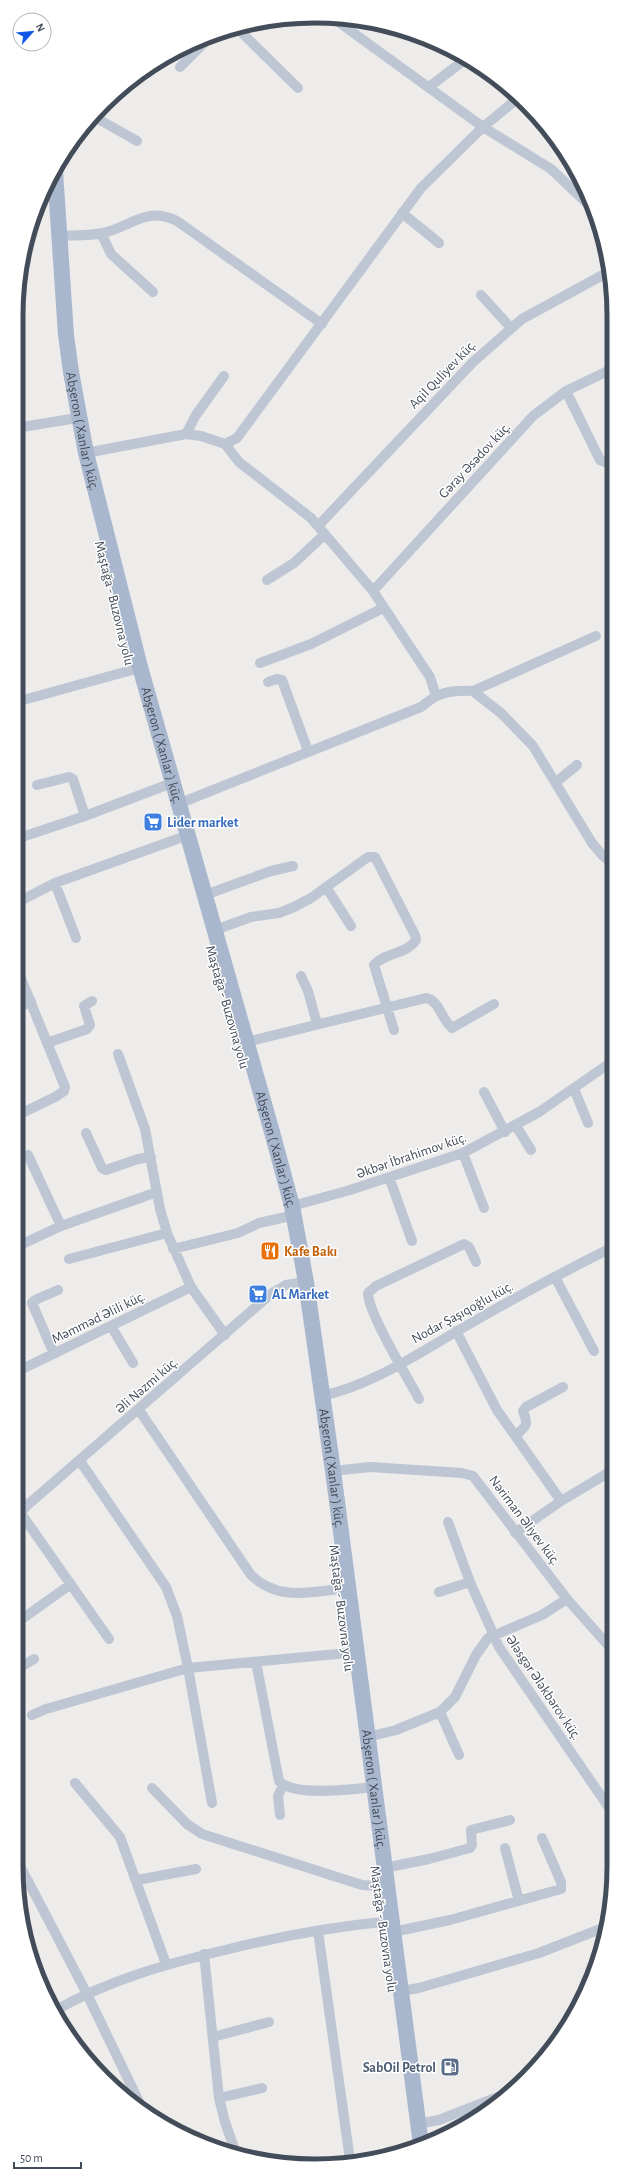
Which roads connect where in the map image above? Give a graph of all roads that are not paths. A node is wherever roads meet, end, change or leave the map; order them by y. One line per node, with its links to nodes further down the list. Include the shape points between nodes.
1 (342, 24): 6 (street)
2 (242, 32): 7 (street)
3 (201, 46): 5 (street)
4 (461, 62): 6 (street)
5 (180, 67)
6 (429, 87): 10 (street)
7 (298, 88)
8 (514, 101): 10 (street)
9 (98, 119): 11 (street)
10 (483, 126): 14 (street, via 551,169); 15 (street, via 435,173)
11 (137, 141)
12 (56, 181): 17 (main road, Abşeron ( Xanlar ) küç.)
13 (48, 197): 27 (main road, Maştağa - Buzovna yolu, via 57,336)
14 (584, 200)
15 (402, 213): 18 (street); 22 (street)
16 (101, 233): 17 (street); 20 (street, via 111,254); 22 (street, via 145,216 164,216 177,221)
17 (59, 236): 27 (main road, Abşeron ( Xanlar ) küç.)
18 (439, 243)
19 (604, 274): 23 (street, Aqil Quliyev küç., via 522,319)
20 (153, 292)
21 (482, 295): 23 (street)
22 (322, 324): 30 (street, via 242,433)
23 (511, 328): 33 (street, Aqil Quliyev küç., via 473,362)
24 (607, 371): 26 (street, Gəray Əsədov küç.)
25 (224, 376): 29 (street, via 196,415)
26 (566, 391): 32 (street, via 600,460); 36 (street, Gəray Əsədov küç., via 533,416)
27 (75, 419): 28 (street); 31 (main road, Abşeron ( Xanlar ) küç.); 40 (main road, Maştağa - Buzovna yolu)
28 (23, 427)
29 (186, 434): 30 (street); 31 (street)
30 (225, 444): 33 (street, via 239,462 300,508)
31 (86, 453): 50 (main road, Abşeron ( Xanlar ) küç., via 140,667)
32 (607, 461)
33 (318, 526): 34 (street)
34 (325, 534): 35 (street, via 294,563); 36 (street)
35 (267, 580)
36 (373, 591): 37 (street)
37 (383, 608): 39 (street, via 311,644); 43 (street, via 430,677)
38 (596, 636): 42 (street)
39 (260, 663)
40 (132, 670): 44 (street); 49 (main road, Maştağa - Buzovna yolu)
41 (268, 682): 45 (street, via 282,680)
42 (473, 692): 43 (street, via 465,690); 47 (street, via 523,734)
43 (436, 696): 45 (street, via 421,707)
44 (23, 700)
45 (308, 751): 50 (street)
46 (577, 765): 47 (street)
47 (556, 782): 54 (street, via 592,843)
48 (37, 785): 51 (street, via 69,777 73,779)
49 (164, 786): 51 (street); 53 (main road, Maştağa - Buzovna yolu)
50 (178, 804): 58 (main road, Abşeron ( Xanlar ) küç.)
51 (85, 816): 52 (street)
52 (23, 837)
53 (180, 838): 56 (street); 90 (main road, Maştağa - Buzovna yolu)
54 (607, 860)
55 (293, 866): 58 (street, via 271,871)
56 (56, 883): 59 (street); 62 (street)
57 (326, 887): 60 (street); 61 (street, via 287,910 251,917); 69 (street, via 368,857 375,857 416,935 416,940 408,949 374,964)
58 (205, 895): 61 (main road, Abşeron ( Xanlar ) küç.)
59 (23, 900)
60 (351, 926)
61 (215, 930): 73 (main road, Abşeron ( Xanlar ) küç.)
62 (76, 938)
63 (301, 976): 70 (street)
64 (23, 982): 66 (street)
65 (92, 1000): 72 (street, via 84,1006 89,1027)
66 (31, 1001): 68 (street); 72 (street)
67 (494, 1004): 69 (street, via 452,1028 431,999)
68 (23, 1005)
69 (387, 1007): 70 (street); 71 (street)
70 (317, 1024): 73 (street)
71 (394, 1030)
72 (47, 1042): 78 (street, via 64,1082 64,1091)
73 (246, 1042): 90 (main road, Abşeron ( Xanlar ) küç.)
74 (118, 1054): 86 (street, via 145,1129)
75 (607, 1065): 76 (street, Əkbər İbrahimov küç.)
76 (574, 1089): 79 (street); 80 (street, Əkbər İbrahimov küç.)
77 (484, 1092): 82 (street)
78 (23, 1113)
79 (588, 1123)
80 (516, 1126): 82 (street, Əkbər İbrahimov küç.); 83 (street)
81 (86, 1132): 86 (street, via 102,1168 106,1170 138,1159)
82 (505, 1132): 84 (street, Əkbər İbrahimov küç.)
83 (531, 1150)
84 (463, 1153): 87 (street, Əkbər İbrahimov küç.); 89 (street)
85 (28, 1155): 91 (street)
86 (151, 1158): 88 (street)
87 (389, 1177): 90 (street, Əkbər İbrahimov küç.); 93 (street)
88 (157, 1192): 91 (street); 92 (street)
89 (484, 1208)
90 (289, 1211): 95 (street, Əkbər İbrahimov küç., via 238,1233); 100 (main road, Maştağa - Buzovna yolu)
91 (61, 1226): 94 (street)
92 (167, 1233): 95 (street); 97 (street)
93 (412, 1241)
94 (23, 1243)
95 (173, 1249): 101 (street)
96 (607, 1250): 99 (street, Nodar Şaşıqoğlu küç.)
97 (69, 1259)
98 (476, 1262): 109 (street, via 469,1247 464,1244 376,1286 368,1293 370,1306)
99 (555, 1278): 104 (street, Nodar Şaşıqoğlu küç.); 106 (street)
100 (302, 1283): 105 (street, Əli Nəzmi küç., via 286,1285 272,1293); 112 (main road, Abşeron ( Xanlar ) küç.); 126 (main road, Maştağa - Buzovna yolu)
101 (191, 1287): 103 (street, Məmməd Əlili küç.); 105 (street)
102 (58, 1290): 107 (street, via 32,1303)
103 (111, 1326): 107 (street, Məmməd Əlili küç.); 108 (street)
104 (456, 1331): 109 (street, Nodar Şaşıqoğlu küç.); 115 (street, via 497,1410)
105 (225, 1335): 114 (street, Əli Nəzmi küç.)
106 (594, 1351)
107 (54, 1354): 110 (street, Məmməd Əlili küç.)
108 (132, 1363)
109 (400, 1363): 112 (street, Nodar Şaşıqoğlu küç., via 361,1385); 113 (street)
110 (23, 1369)
111 (563, 1387): 115 (street, via 526,1407 523,1411 526,1425)
112 (322, 1396): 117 (main road, Abşeron ( Xanlar ) küç.)
113 (419, 1399)
114 (139, 1410): 116 (street, Əli Nəzmi küç.); 126 (street, via 250,1575 266,1587 282,1593)
115 (515, 1436): 119 (street)
116 (80, 1461): 120 (street, Əli Nəzmi küç.); 137 (street, via 166,1587 176,1616)
117 (333, 1470): 123 (street, Nəriman Əliyev küç., via 370,1468 468,1474 478,1480); 140 (main road, Abşeron ( Xanlar ) küç.)
118 (607, 1473): 119 (street)
119 (561, 1500): 123 (street)
120 (23, 1509)
121 (23, 1516): 125 (street)
122 (448, 1522): 124 (street, Ələsgər Ələkbərov küç.)
123 (516, 1534): 128 (street, Nəriman Əliyev küç.)
124 (470, 1582): 127 (street); 130 (street, Ələsgər Ələkbərov küç.)
125 (71, 1584): 129 (street); 131 (street)
126 (340, 1589): 133 (main road, Maştağa - Buzovna yolu)
127 (439, 1592)
128 (567, 1599): 130 (street, via 542,1615); 132 (street, Nəriman Əliyev küç.)
129 (23, 1618)
130 (493, 1634): 138 (street, via 476,1655 455,1697); 147 (street, Ələsgər Ələkbərov küç.)
131 (109, 1639)
132 (607, 1644)
133 (348, 1653): 135 (street); 145 (main road, Maştağa - Buzovna yolu)
134 (34, 1659): 136 (street)
135 (256, 1662): 137 (street); 143 (street, via 277,1775)
136 (23, 1666)
137 (188, 1668): 139 (street); 146 (street)
138 (440, 1712): 140 (street, via 396,1730); 141 (street)
139 (32, 1714)
140 (368, 1736): 152 (main road, Abşeron ( Xanlar ) küç.)
141 (459, 1754)
142 (75, 1783): 155 (street, via 120,1837)
143 (283, 1785): 145 (street, via 315,1791); 148 (street, via 278,1796)
144 (152, 1788): 156 (street, via 187,1824 202,1834 362,1885)
145 (365, 1788): 156 (main road, Maştağa - Buzovna yolu)
146 (212, 1804)
147 (607, 1805)
148 (280, 1815)
149 (510, 1820): 152 (street, via 471,1830 470,1848 429,1860)
150 (542, 1838): 157 (street, via 562,1886 560,1889)
151 (505, 1848): 157 (street)
152 (384, 1868): 158 (main road, Abşeron ( Xanlar ) küç.)
153 (196, 1869): 155 (street)
154 (23, 1872): 164 (street)
155 (137, 1880): 162 (street)
156 (378, 1886): 158 (main road, Maştağa - Buzovna yolu)
157 (519, 1901): 158 (street, via 450,1920)
158 (388, 1927): 160 (street); 163 (main road, Abşeron ( Xanlar ) küç.); 172 (main road, Maştağa - Buzovna yolu)
159 (600, 1929): 163 (street, via 539,1953 420,1988)
160 (318, 1931): 161 (street, via 262,1940); 176 (street)
161 (204, 1954): 162 (street); 167 (street)
162 (166, 1964): 164 (street)
163 (401, 1991): 172 (main road, Abşeron ( Xanlar ) küç.)
164 (87, 1994): 165 (street); 171 (street)
165 (59, 2008)
166 (269, 2022): 167 (street)
167 (214, 2037): 169 (street)
168 (262, 2088): 169 (street)
169 (219, 2098): 175 (street, via 224,2122)
170 (493, 2099): 172 (street, via 439,2120)
171 (138, 2100)
172 (414, 2125): 173 (main road, Abşeron ( Xanlar ) küç.); 174 (main road, Maştağa - Buzovna yolu)
173 (419, 2140)
174 (413, 2142)
175 (234, 2148)
176 (350, 2157)

